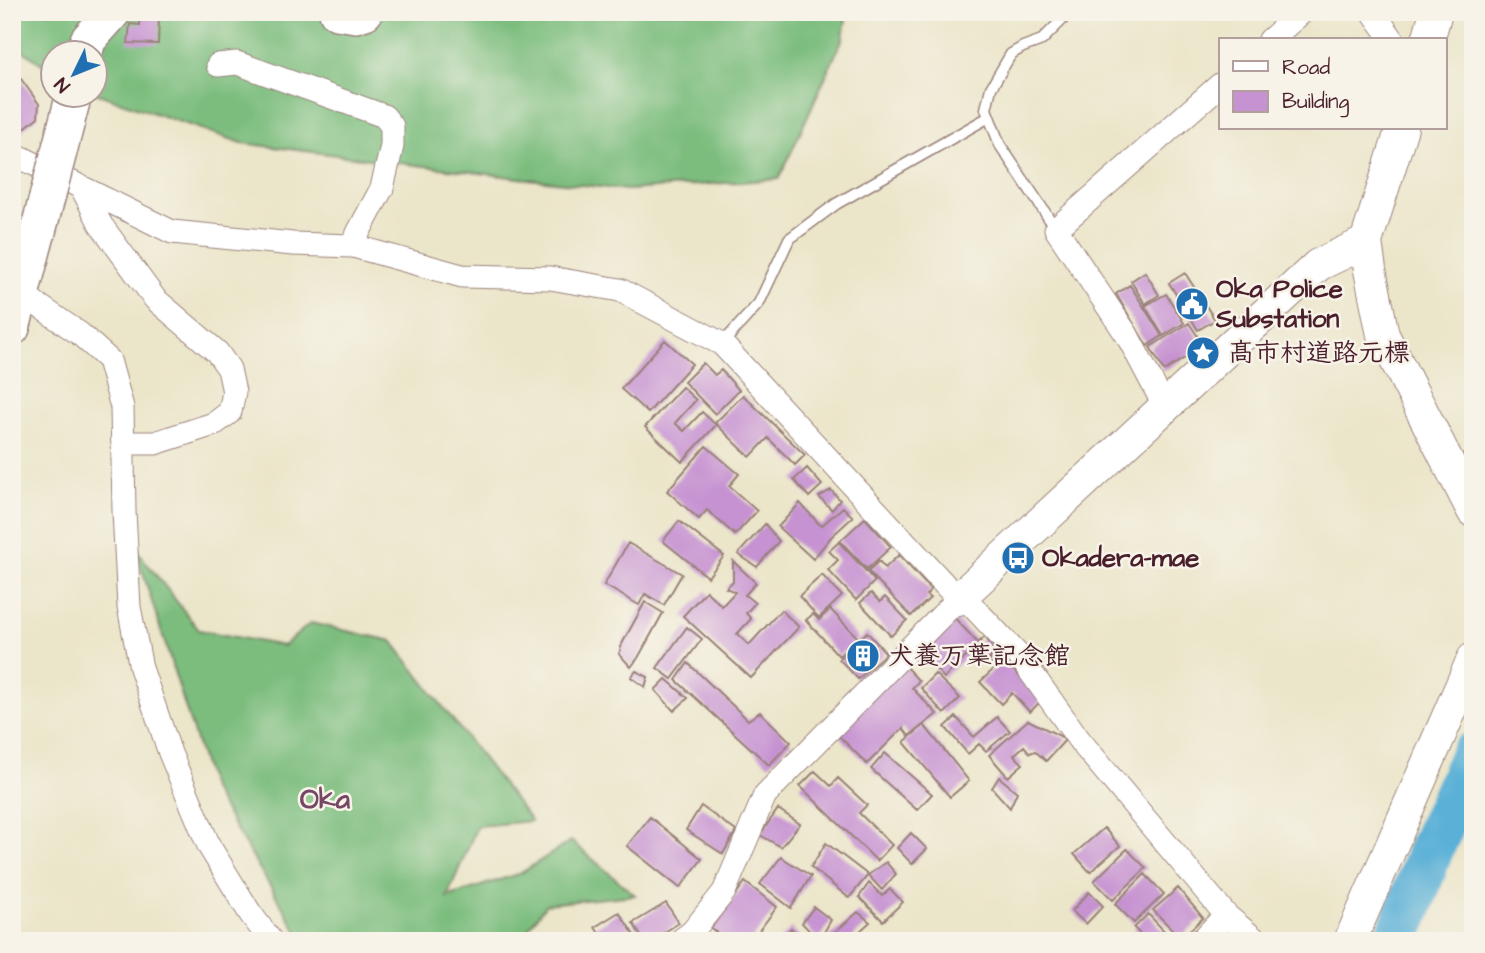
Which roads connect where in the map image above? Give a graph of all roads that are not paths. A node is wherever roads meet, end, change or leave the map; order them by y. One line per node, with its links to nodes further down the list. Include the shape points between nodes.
1 (113, 12): 8 (main road)
2 (337, 12): 3 (main road)
3 (365, 12)
4 (1070, 12): 15 (lane, via 1042,40 1011,54 991,88 986,109)
5 (1302, 12): 9 (street)
6 (1373, 12): 10 (street)
7 (1436, 12): 11 (main road)
8 (90, 38)
9 (1272, 38)
10 (1392, 38)
11 (1429, 38)
12 (218, 65): 21 (street, via 237,63 384,116 392,126 382,188)
13 (1219, 86): 19 (street)
14 (70, 110): 22 (main road, bridge)
15 (989, 117): 19 (lane, via 1000,145); 24 (lane, via 836,204 789,239 759,303)
16 (1401, 130): 20 (main road)
17 (12, 153): 18 (street)
18 (82, 188): 21 (street, via 172,232); 26 (street, via 101,225 155,299 217,352 229,369 234,392 230,412 214,424 155,443)
19 (1056, 229): 25 (street, via 1127,335)
20 (1366, 242): 25 (main road, via 1318,265); 27 (main road, via 1383,335)
21 (353, 246): 24 (street, via 462,276 550,278 620,290)
22 (22, 294): 23 (main road); 26 (street, via 109,360 122,407)
23 (12, 328)
24 (722, 344): 28 (street)
25 (1165, 407): 28 (main road)
26 (123, 443): 31 (street, via 129,607 141,668 209,846)
27 (1473, 511)
28 (960, 597): 30 (street, via 1020,657 1080,741); 32 (street, via 765,795 724,892)
29 (1473, 659): 35 (main road)
30 (1226, 915): 33 (street); 34 (street)
31 (271, 941)
32 (680, 941)
33 (1201, 941)
34 (1257, 941)
35 (1350, 941)

